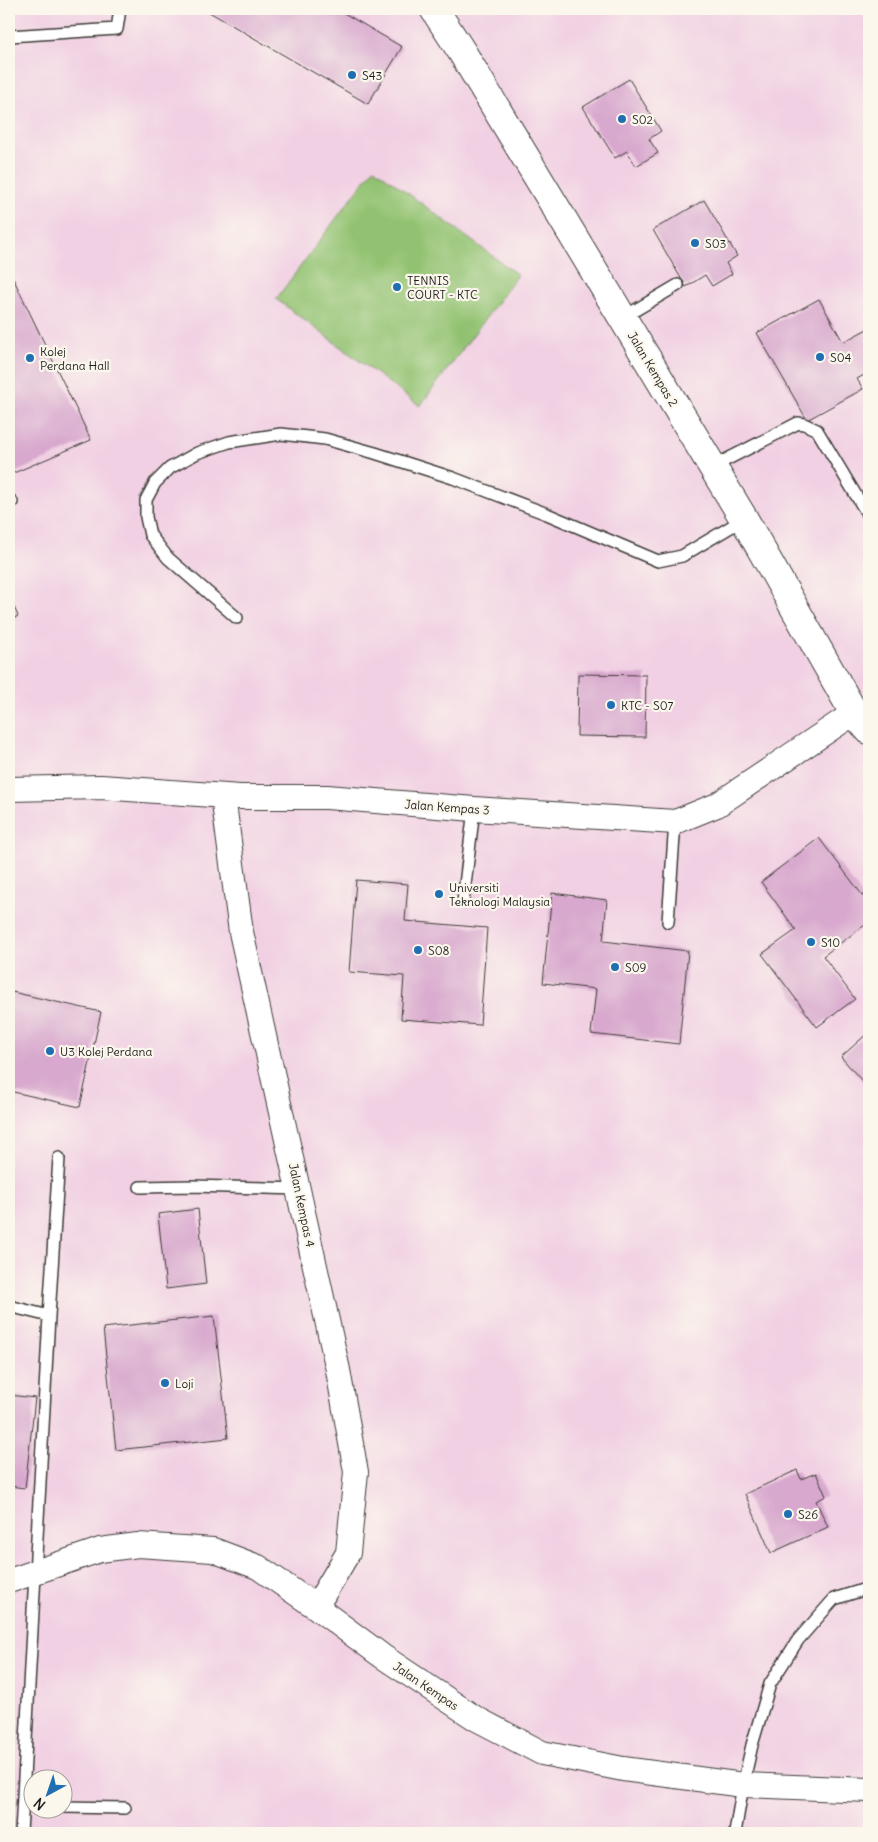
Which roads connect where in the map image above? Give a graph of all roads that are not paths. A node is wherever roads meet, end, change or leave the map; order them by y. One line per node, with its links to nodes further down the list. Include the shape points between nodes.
1 (120, 9): 3 (lane, via 117,28)
2 (434, 9): 5 (street, Jalan Kempas 2)
3 (9, 36)
4 (678, 285): 5 (lane)
5 (622, 318): 6 (street, Jalan Kempas 2)
6 (712, 467): 7 (lane, via 798,423 804,424 817,430); 8 (street, Jalan Kempas 2)
7 (868, 517)
8 (744, 520): 9 (lane, via 682,556 658,561 547,514 367,450 325,439 281,434 229,442 197,453 170,468 155,483 146,500 146,517 150,535 168,558); 10 (street, Jalan Kempas 2)
9 (237, 618)
10 (861, 722): 14 (street, Jalan Kempas 3, via 717,805)
11 (9, 789): 12 (street, Jalan Kempas 3, via 101,787)
12 (223, 796): 13 (street, Jalan Kempas 3, via 327,797); 19 (street, Jalan Kempas 4, via 241,932)
13 (474, 809): 14 (street, Jalan Kempas 3); 15 (lane)
14 (675, 822): 16 (lane)
15 (463, 902)
16 (668, 922)
17 (59, 1158): 21 (lane)
18 (140, 1187): 19 (lane)
19 (299, 1189): 25 (street, Jalan Kempas 4, via 356,1472 348,1553)
20 (9, 1306): 21 (lane)
21 (49, 1316): 22 (lane)
22 (34, 1571): 23 (street, Jalan Kempas); 25 (street, Jalan Kempas, via 100,1550 138,1545 213,1550 258,1567); 26 (lane)
23 (9, 1581)
24 (869, 1588): 27 (lane, via 834,1599 798,1640 770,1684)
25 (316, 1607): 27 (street, Jalan Kempas, via 475,1718 542,1753 623,1769)
26 (29, 1770)
27 (743, 1785): 28 (street, Jalan Kempas); 33 (lane)
28 (869, 1790)
29 (72, 1807): 30 (lane)
30 (125, 1808)
31 (24, 1820): 32 (lane)
32 (21, 1833)
33 (735, 1833)

